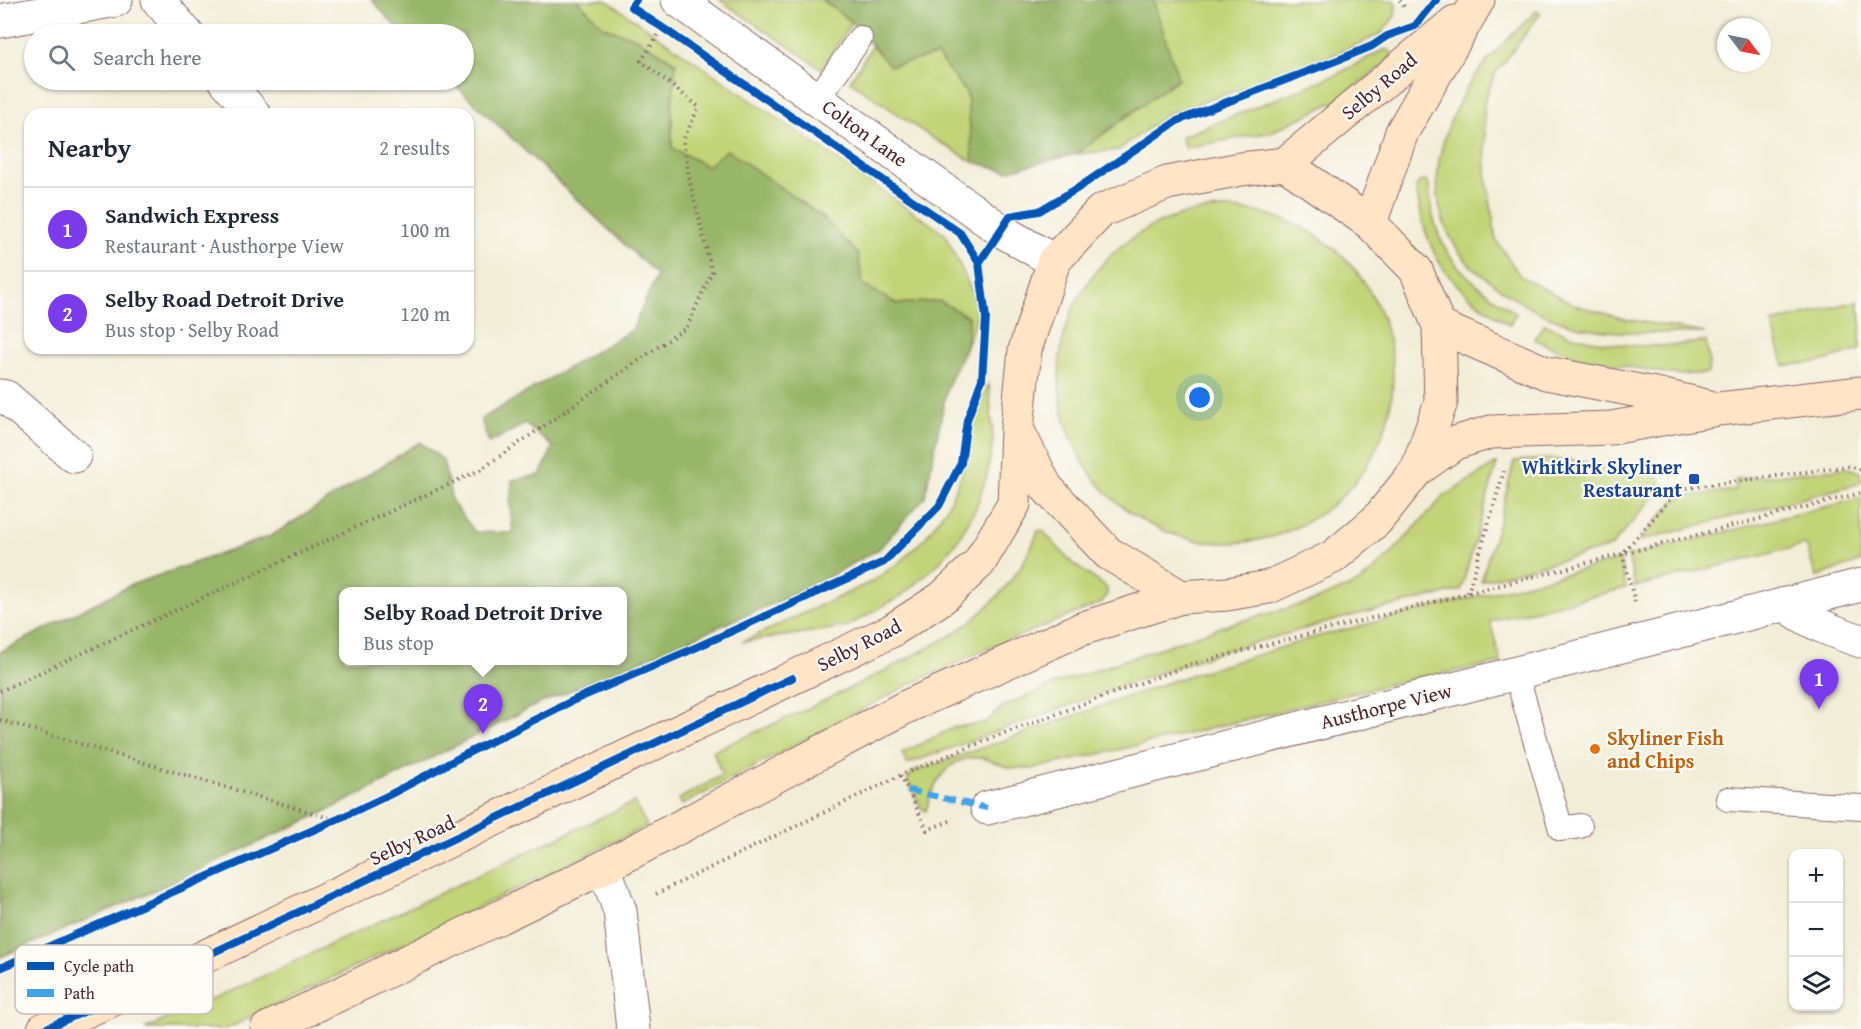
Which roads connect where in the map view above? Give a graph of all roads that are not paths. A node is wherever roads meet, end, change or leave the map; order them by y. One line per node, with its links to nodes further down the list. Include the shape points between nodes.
1 (116, 0): 5 (street)
2 (158, 0): 6 (street)
3 (1476, 4): 11 (main road, Selby Road); 12 (main road, Selby Road, via 1402,132)
4 (671, 14): 9 (street, Colton Lane)
5 (0, 21)
6 (178, 24)
7 (860, 38): 9 (lane)
8 (234, 90): 10 (street)
9 (817, 99): 13 (street, Colton Lane, via 1002,231)
10 (250, 108)
11 (1285, 165): 12 (main road); 13 (main road, via 1167,183 1101,211)
12 (1370, 223): 14 (main road, via 1416,270)
13 (1054, 261): 18 (main road, Selby Road, via 1025,350)
14 (1439, 326): 17 (main road, via 1546,373); 20 (main road, via 1441,402)
15 (1861, 393): 17 (main road)
16 (0, 396): 19 (street)
17 (1718, 409): 20 (main road, via 1611,428 1491,432 1455,443)
18 (1017, 429): 22 (main road, via 1046,487 1108,554); 31 (main road, Selby Road, via 1014,504 979,563 942,598 891,631)
19 (75, 456)
20 (1417, 470): 22 (main road, via 1377,520 1333,557 1269,587)
21 (1861, 585): 23 (street, Austhorpe View)
22 (1181, 597): 30 (main road, via 1081,628 906,707)
23 (1785, 604): 24 (street, via 1798,615); 25 (street, Austhorpe View)
24 (1861, 640)
25 (1516, 673): 28 (street, Austhorpe View); 29 (lane, via 1561,829)
26 (1728, 799): 27 (lane)
27 (1861, 807)
28 (987, 808)
29 (1580, 826)
30 (604, 867): 34 (main road); 35 (street, via 620,911)
31 (213, 953)
32 (79, 1014): 33 (main road, Selby Road)
33 (44, 1029)
34 (267, 1029)
35 (633, 1029)

